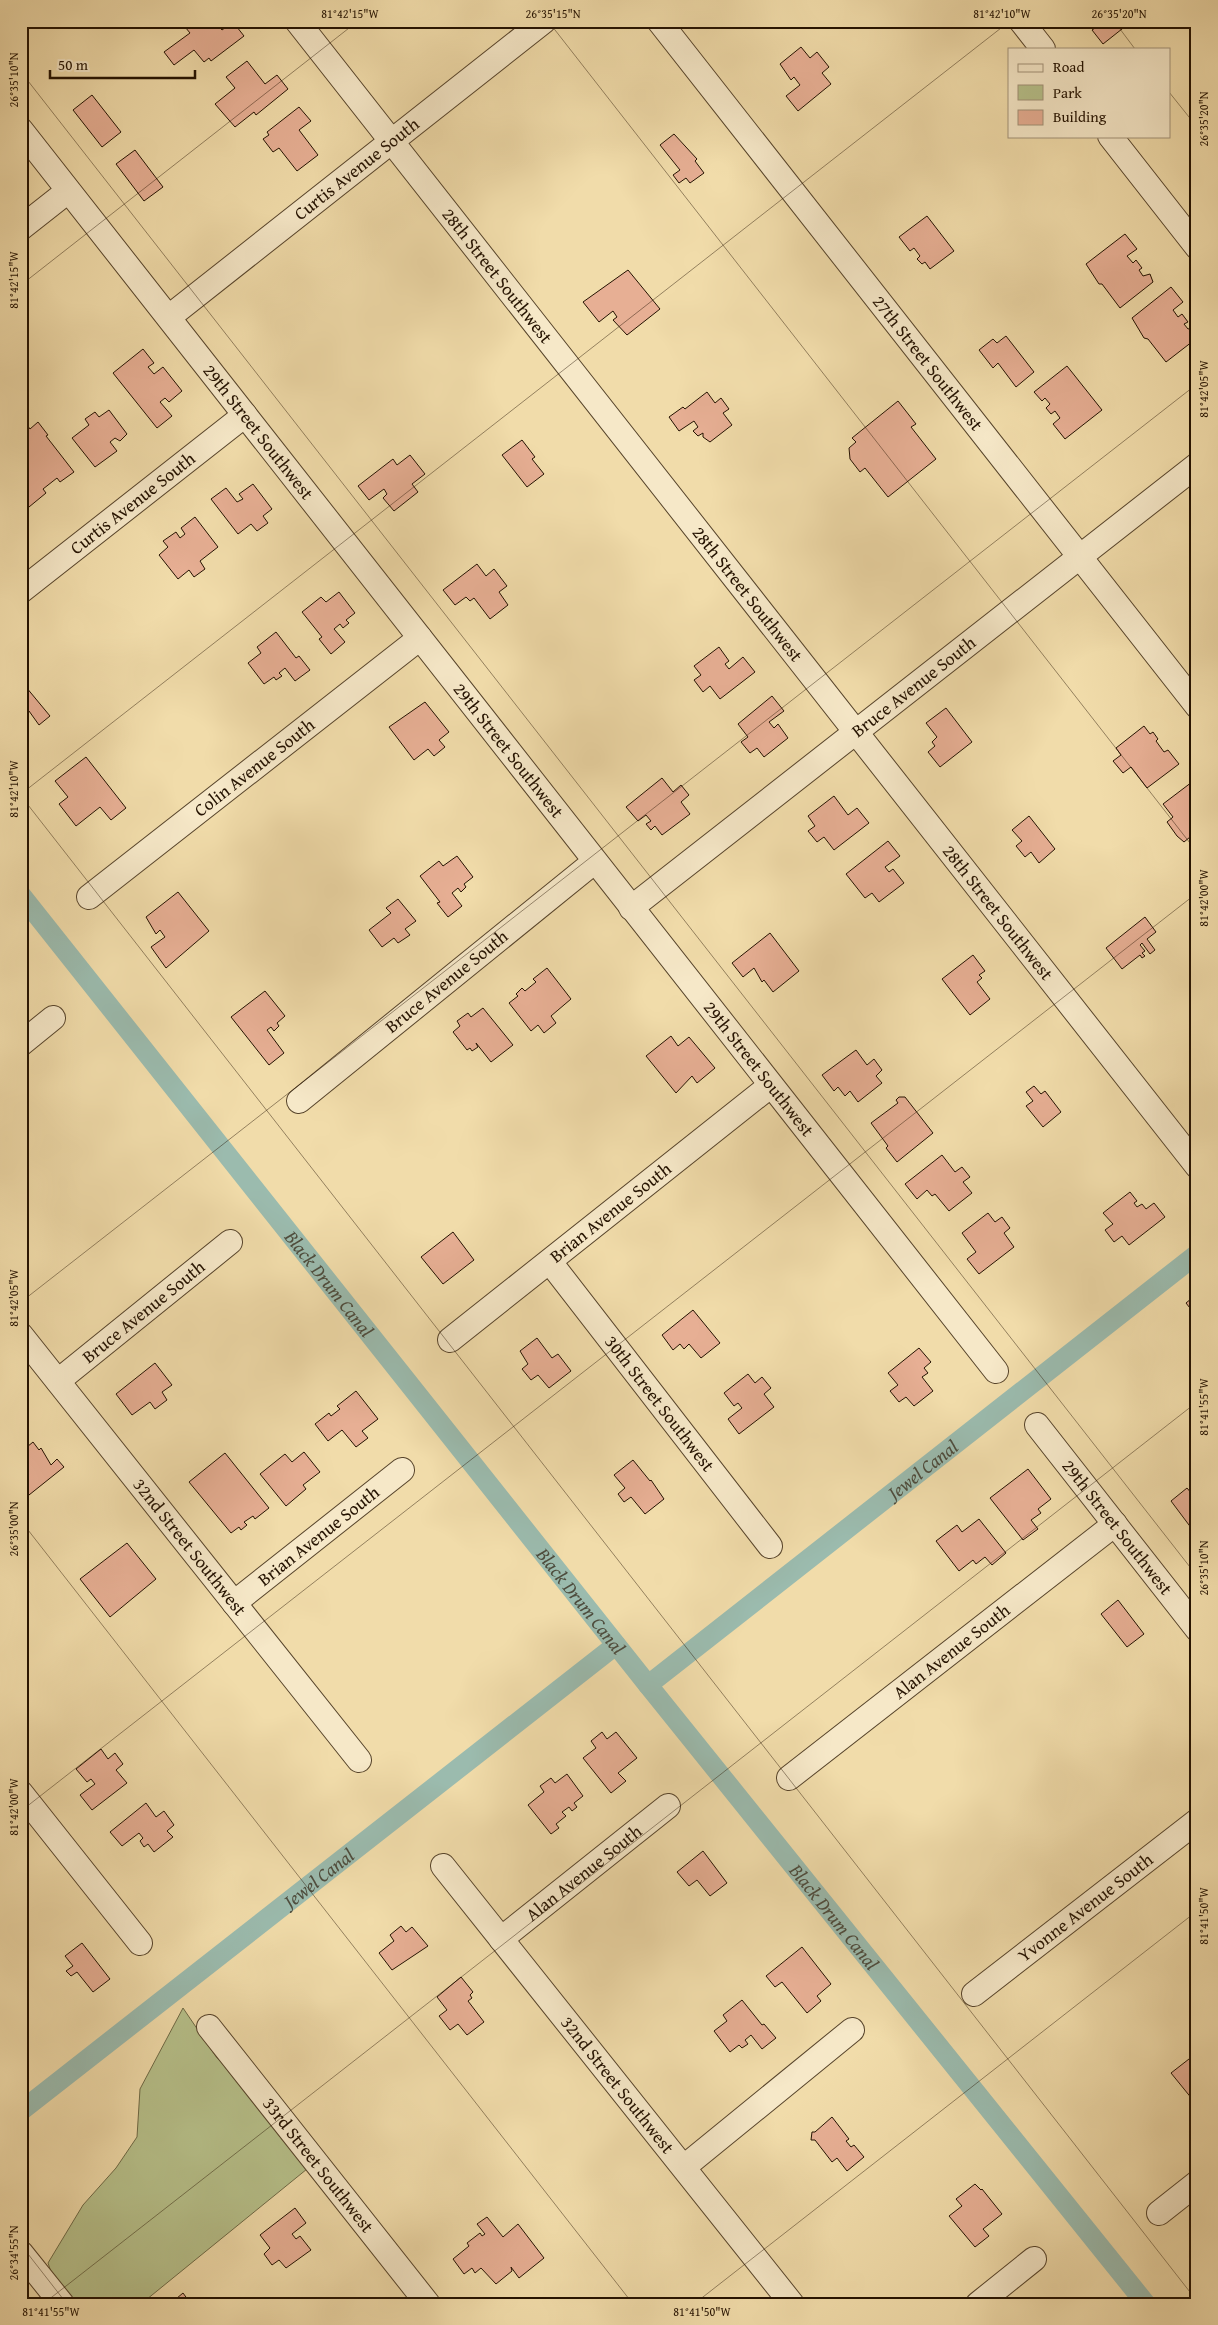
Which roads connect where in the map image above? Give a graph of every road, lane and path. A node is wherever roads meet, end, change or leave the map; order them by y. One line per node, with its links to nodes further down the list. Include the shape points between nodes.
1 (297, 21): 8 (street, 28th Street Southwest)
2 (544, 21): 8 (street, Curtis Avenue South)
3 (659, 21): 15 (street, 27th Street Southwest)
4 (1021, 21): 5 (street)
5 (1042, 48)
6 (21, 130): 9 (street, 29th Street Southwest)
7 (1112, 138): 11 (street)
8 (391, 141): 12 (street, Curtis Avenue South); 19 (street, 28th Street Southwest)
9 (68, 191): 10 (street); 12 (street, 29th Street Southwest)
10 (21, 228)
11 (1197, 247)
12 (169, 316): 13 (street, 29th Street Southwest)
13 (244, 414): 16 (street, Curtis Avenue South); 17 (street, 29th Street Southwest)
14 (1197, 465): 15 (street, Bruce Avenue South)
15 (1079, 556): 18 (street, 27th Street Southwest); 19 (street, Bruce Avenue South)
16 (21, 591)
17 (420, 638): 20 (street, 29th Street Southwest); 21 (street, Colin Avenue South)
18 (1197, 706)
19 (856, 732): 22 (street, Bruce Avenue South); 27 (street, 28th Street Southwest)
20 (594, 862): 22 (street, 29th Street Southwest); 26 (street, Bruce Avenue South)
21 (89, 897)
22 (631, 908): 25 (street, 29th Street Southwest)
23 (54, 1018): 24 (street)
24 (21, 1044)
25 (770, 1086): 29 (street, Brian Avenue South); 32 (street, 29th Street Southwest)
26 (299, 1101)
27 (1197, 1166)
28 (230, 1242): 33 (street, Bruce Avenue South)
29 (550, 1262): 31 (street, Brian Avenue South); 37 (street, 30th Street Southwest)
30 (21, 1335): 33 (street, 32nd Street Southwest)
31 (450, 1340)
32 (996, 1370)
33 (58, 1381): 38 (street, 32nd Street Southwest)
34 (1037, 1425): 36 (street, 29th Street Southwest)
35 (402, 1470): 38 (street, Brian Avenue South)
36 (1115, 1524): 39 (street, 29th Street Southwest); 41 (street, Alan Avenue South)
37 (770, 1546)
38 (234, 1604): 40 (street, 32nd Street Southwest)
39 (1197, 1629)
40 (359, 1760)
41 (789, 1778)
42 (21, 1794): 47 (street)
43 (668, 1806): 46 (street, Alan Avenue South)
44 (1197, 1821): 48 (street, Yvonne Avenue South)
45 (444, 1866): 46 (street, 32nd Street Southwest)
46 (501, 1939): 51 (street, 32nd Street Southwest)
47 (140, 1943)
48 (974, 1994)
49 (209, 2027): 57 (street, 33rd Street Southwest)
50 (852, 2030): 51 (street)
51 (684, 2167): 58 (street, 32nd Street Southwest)
52 (1197, 2183): 53 (street)
53 (1159, 2213)
54 (21, 2253): 56 (street)
55 (1034, 2259): 59 (street)
56 (62, 2304)
57 (428, 2304)
58 (792, 2304)
59 (978, 2304)

